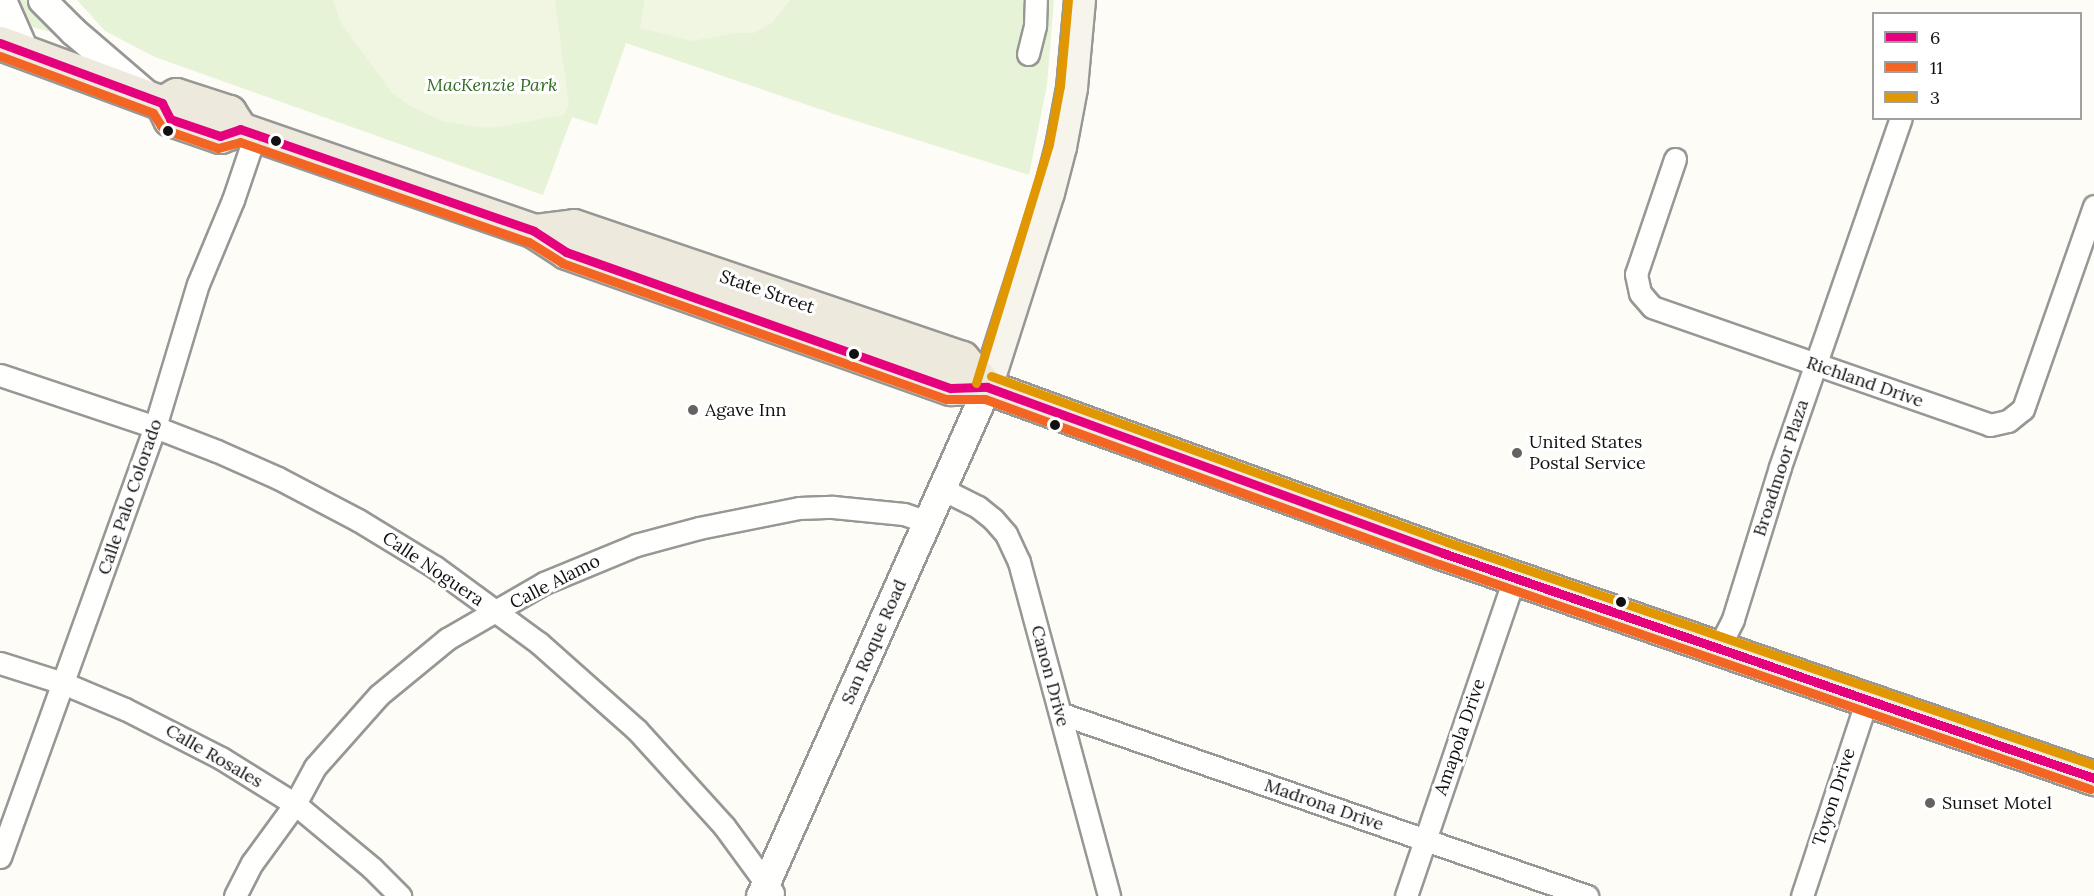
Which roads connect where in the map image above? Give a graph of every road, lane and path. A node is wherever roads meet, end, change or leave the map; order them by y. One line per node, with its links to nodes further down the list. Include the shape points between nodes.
1 (2, 0): 5 (street)
2 (42, 0): 7 (street)
3 (1036, 0): 6 (street)
4 (1080, 0): 14 (main road, via 1072,88 1061,147)
5 (12, 48): 7 (main road, State Street)
6 (1028, 54)
7 (158, 102): 9 (main road, State Street, via 170,119 220,136)
8 (1900, 120): 12 (street, Broadmoor Plaza)
9 (248, 132): 14 (main road, State Street, via 534,231 574,226 962,358); 15 (street, Calle Palo Colorado, via 233,200 198,284)
10 (1675, 159): 12 (street, Richland Drive, via 1636,274 1645,300 1661,311)
11 (2094, 206): 12 (street, Richland Drive, via 2023,409 2008,421 1981,423)
12 (1815, 365): 20 (street, Broadmoor Plaza, via 1733,619)
13 (0, 375): 15 (street, Calle Noguera)
14 (987, 387): 16 (street, San Roque Road); 18 (main road, State Street)
15 (155, 426): 19 (street, Calle Noguera, via 278,478 358,520 435,567); 22 (street, Calle Palo Colorado)
16 (942, 489): 17 (street, San Roque Road); 24 (street, Canon Drive, via 978,507 1006,534 1019,562)
17 (927, 522): 19 (street, Calle Alamo, via 904,514 834,507 799,508 746,518 636,545 544,583); 29 (street, San Roque Road)
18 (1514, 578): 20 (main road, State Street); 27 (street, Amapola Drive)
19 (497, 612): 26 (street, Calle Alamo, via 447,639 380,695 315,767); 29 (street, Calle Noguera, via 539,643 636,729 724,826)
20 (1719, 647): 23 (main road, State Street)
21 (0, 663): 22 (street, Calle Rosales)
22 (63, 683): 26 (street, Calle Rosales, via 174,732); 28 (street, Calle Palo Colorado)
23 (1868, 699): 25 (main road, State Street); 35 (street, Toyon Drive)
24 (1062, 714): 27 (street, Madrona Drive); 32 (street, Canon Drive)
25 (2094, 778)
26 (295, 804): 30 (street, Calle Alamo, via 252,863); 31 (street, Calle Rosales)
27 (1425, 840): 33 (street, Amapola Drive); 34 (street, Madrona Drive)
28 (0, 857)
29 (767, 892)
30 (236, 896)
31 (400, 896)
32 (1109, 896)
33 (1406, 896)
34 (1587, 896)
35 (1802, 896)

